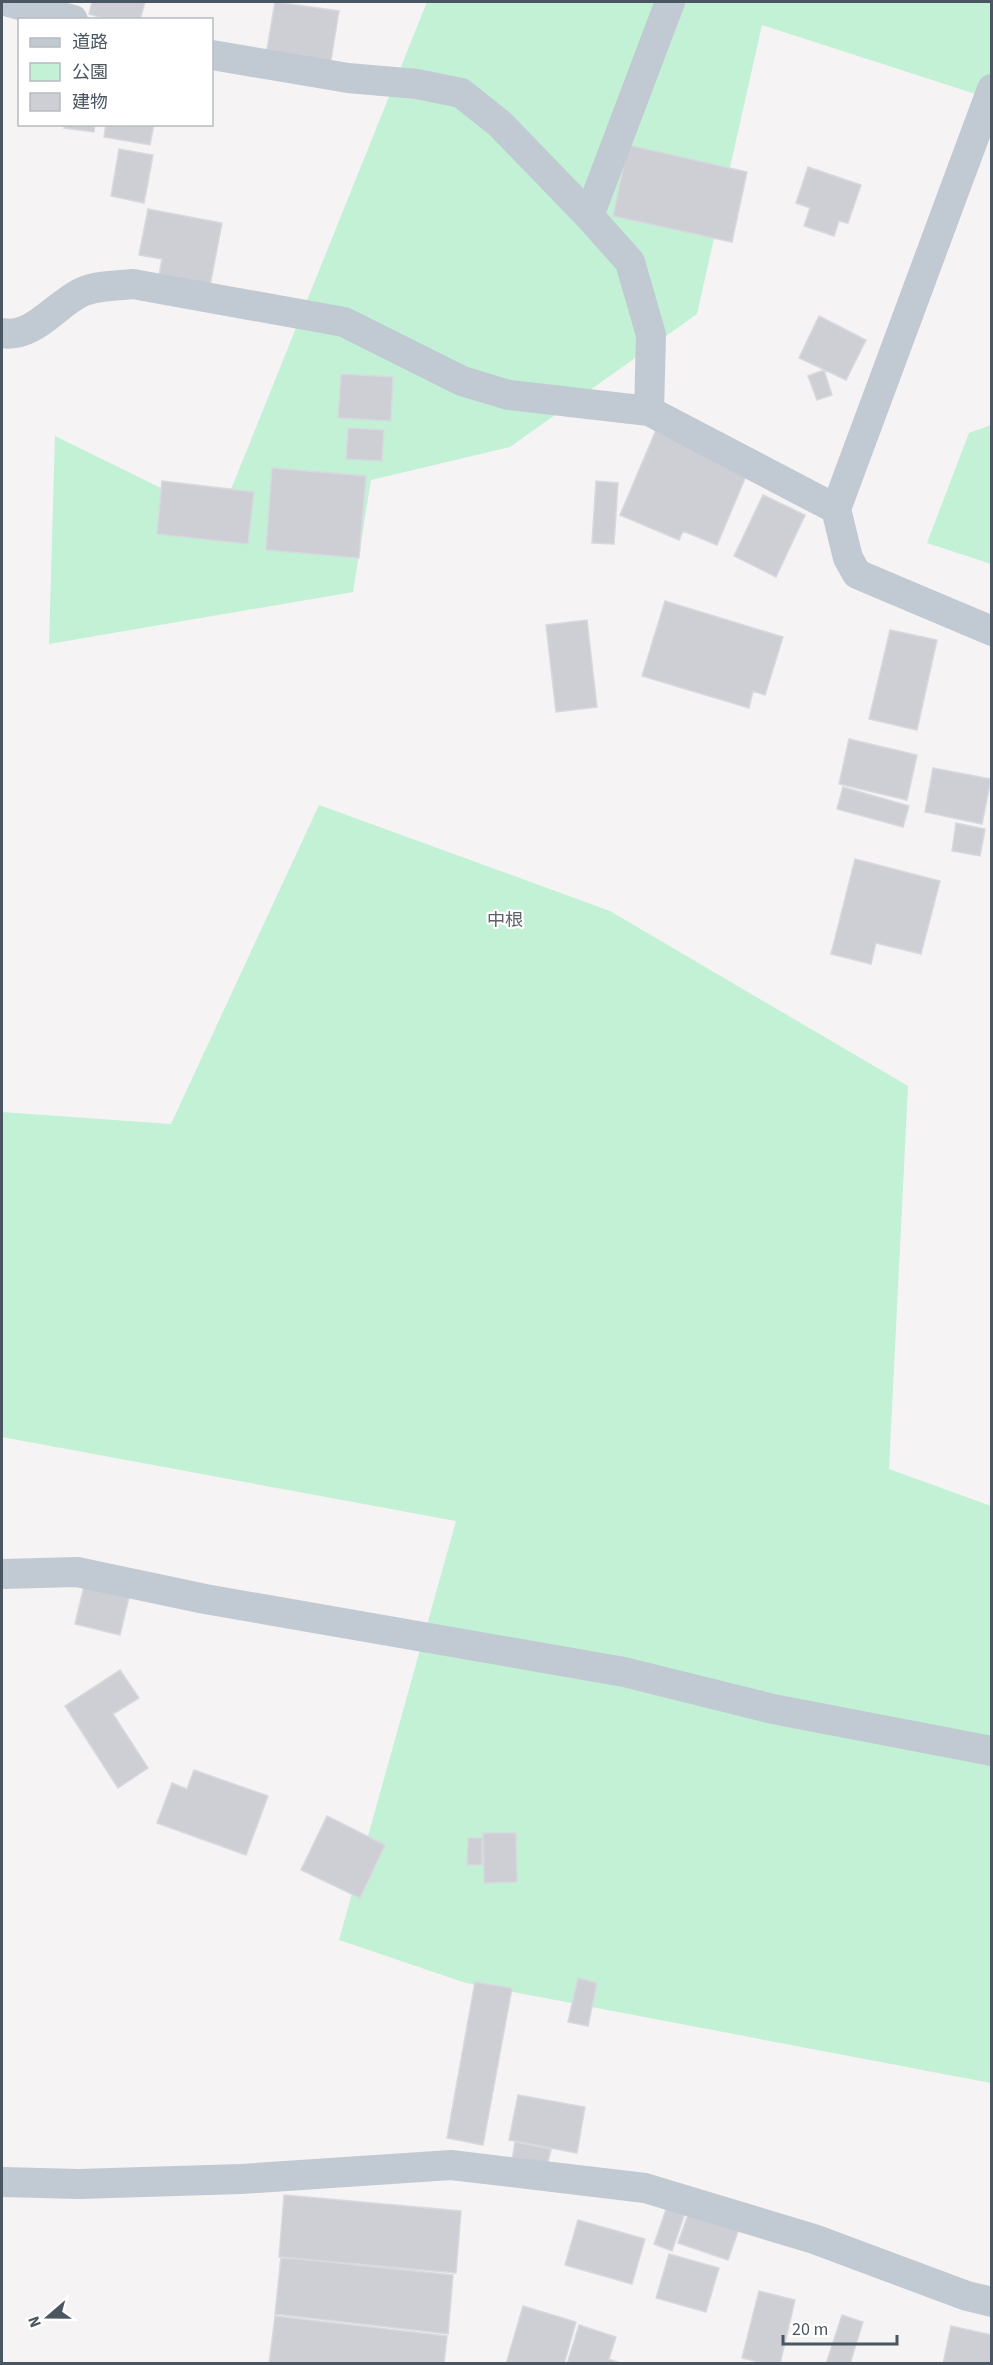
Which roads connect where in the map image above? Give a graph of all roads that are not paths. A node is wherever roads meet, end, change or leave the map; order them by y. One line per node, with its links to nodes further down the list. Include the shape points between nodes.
1 (9, 2): 3 (street)
2 (670, 2): 6 (street)
3 (66, 18)
4 (213, 55): 6 (street, via 461,93 500,124)
5 (992, 89): 9 (street)
6 (589, 216): 8 (street, via 630,262 651,335)
7 (2, 333): 8 (street, via 10,335 38,323 82,292 133,284 345,322 462,381 509,395)
8 (650, 411): 9 (street)
9 (836, 509): 10 (street, via 848,558 858,574)
10 (992, 631)
11 (2, 1574): 12 (street, via 77,1572 205,1599 624,1672 773,1709)
12 (992, 1751)
13 (2, 2182): 14 (street, via 241,2179 451,2166 645,2188 814,2239)
14 (992, 2302)

